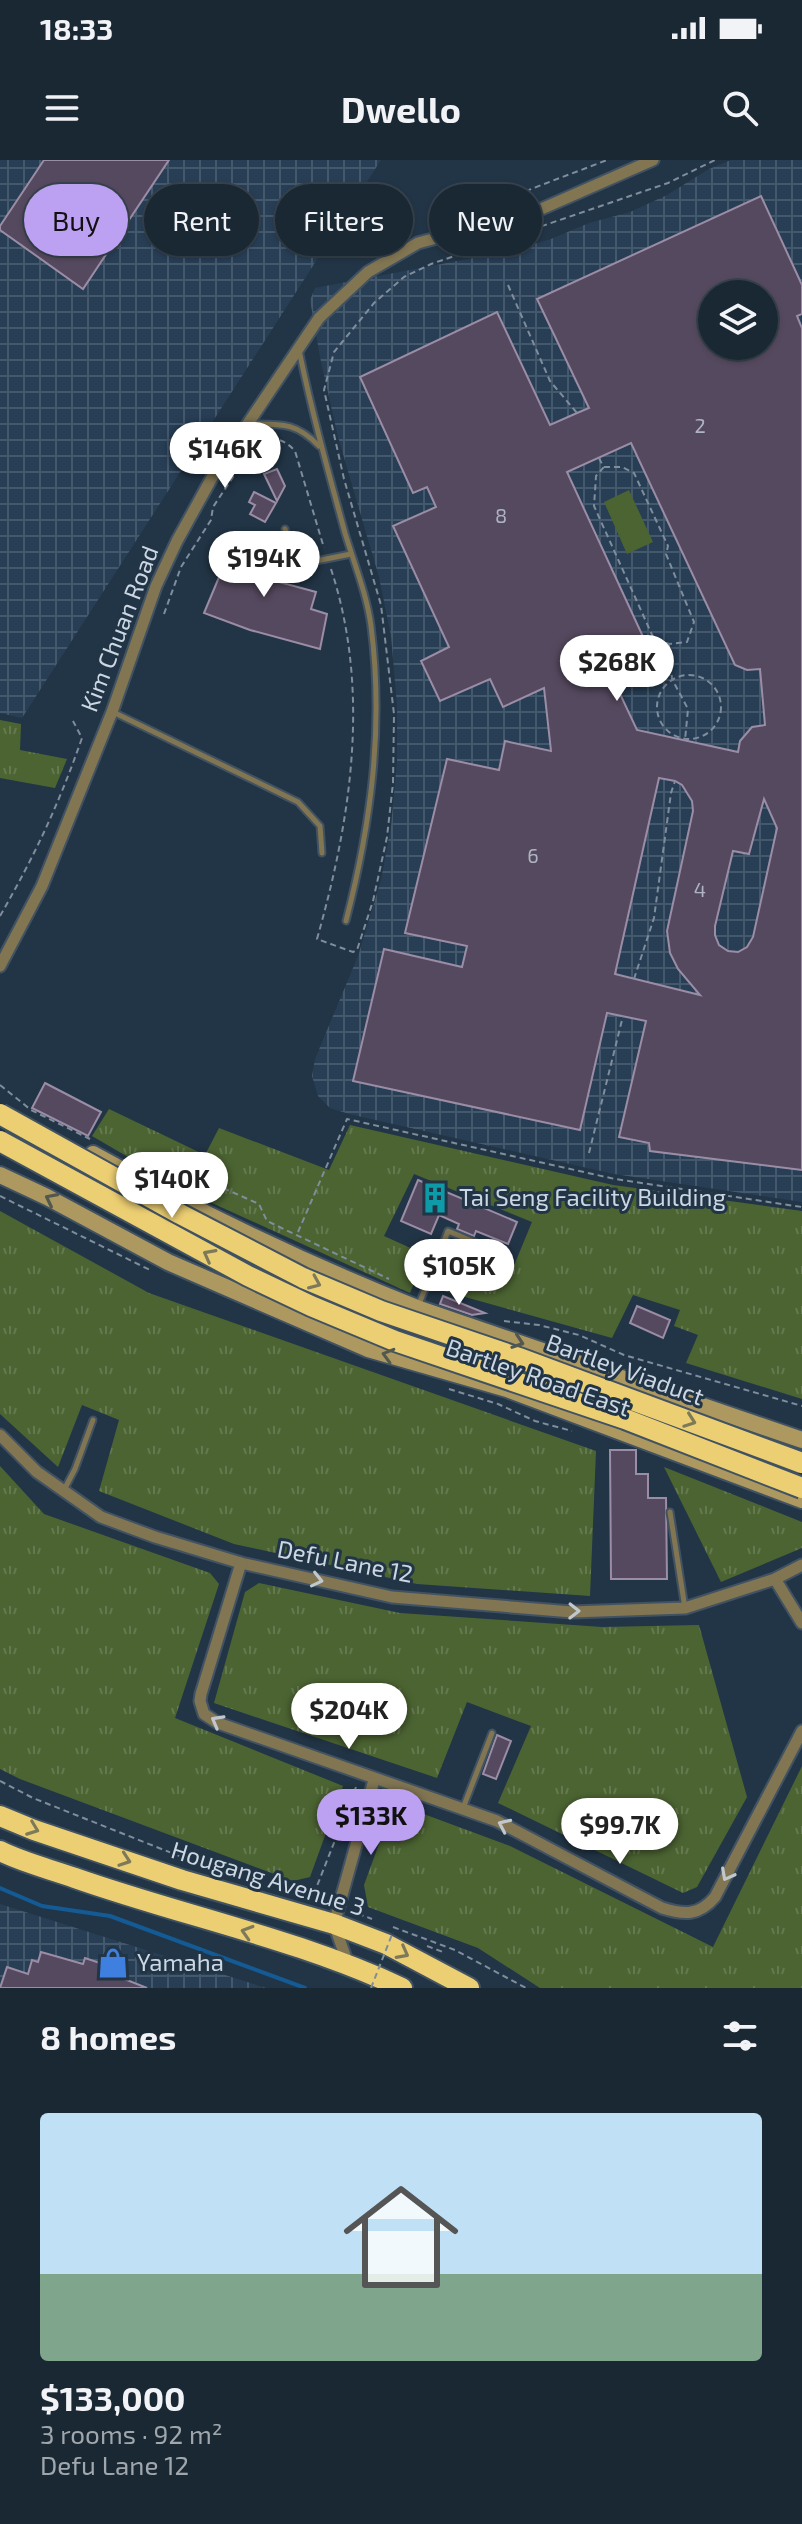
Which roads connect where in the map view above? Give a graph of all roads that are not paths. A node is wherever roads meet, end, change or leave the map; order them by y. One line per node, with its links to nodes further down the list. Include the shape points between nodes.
1 (653, 160): 2 (street, Kim Chuan Road, via 539,210 418,243 368,272 319,318)
2 (299, 349): 3 (street, Kim Chuan Road); 4 (lane)
3 (249, 424): 4 (lane, via 285,424 305,432); 7 (street, Kim Chuan Road, via 177,541)
4 (320, 447): 6 (lane)
5 (285, 529): 6 (lane, via 296,565)
6 (351, 554): 9 (lane, via 371,623 376,727 370,814)
7 (112, 712): 8 (lane, via 298,802 320,826); 10 (street, Kim Chuan Road, via 42,886)
8 (322, 853)
9 (346, 921)
10 (0, 966)
11 (0, 1104): 15 (main road, Bartley Road East)
12 (0, 1114): 26 (highway, Bartley Viaduct, one-way to 26, bridge, via 303,1278)
13 (0, 1141): 27 (highway, Bartley Viaduct, one-way to 13, bridge, via 311,1306)
14 (0, 1175): 19 (main road, Bartley Road East, one-way to 14, via 168,1262)
15 (271, 1245): 19 (main road, via 281,1260 280,1280 269,1289); 20 (main road, Bartley Road East)
16 (500, 1253): 17 (lane, via 448,1231)
17 (436, 1260): 18 (lane, via 459,1269); 20 (lane)
18 (462, 1263)
19 (243, 1294): 25 (main road, Bartley Road East, one-way to 19, via 507,1389 368,1349)
20 (417, 1308): 21 (main road, Bartley Road East, one-way to 21)
21 (672, 1395): 24 (main road, Bartley Road East); 25 (main road, via 652,1403 646,1412)
22 (93, 1420): 28 (lane)
23 (0, 1435): 28 (street)
24 (802, 1440)
25 (648, 1442): 29 (main road, Bartley Road East)
26 (802, 1463)
27 (802, 1488)
28 (63, 1490): 31 (street, via 101,1517)
29 (802, 1500)
30 (670, 1512): 34 (lane)
31 (241, 1563): 34 (street, Defu Lane 12, one-way to 34, via 392,1597 572,1612); 38 (street, Defu Lane 12, one-way to 31, via 248,1736 204,1714 201,1694)
32 (802, 1565): 33 (street, Defu Lane 12)
33 (775, 1579): 34 (street, Defu Lane 12); 35 (street)
34 (685, 1608)
35 (802, 1623)
36 (802, 1731): 39 (street, Defu Lane 12, one-way to 39, via 715,1897 693,1913 662,1908 497,1821)
37 (492, 1733): 39 (lane)
38 (374, 1780): 39 (street, Defu Lane 12); 43 (street)
39 (463, 1809)
40 (0, 1816): 42 (highway, Hougang Avenue 3, one-way to 42, via 182,1880)
41 (0, 1851): 44 (highway, one-way to 41, via 141,1901)
42 (293, 1904): 43 (highway, Hougang Avenue 3); 44 (highway)
43 (334, 1924): 45 (street); 47 (highway, Hougang Avenue 3, one-way to 47, via 386,1944)
44 (296, 1947): 45 (highway)
45 (348, 1964): 46 (highway)
46 (402, 1988)
47 (469, 1988)

